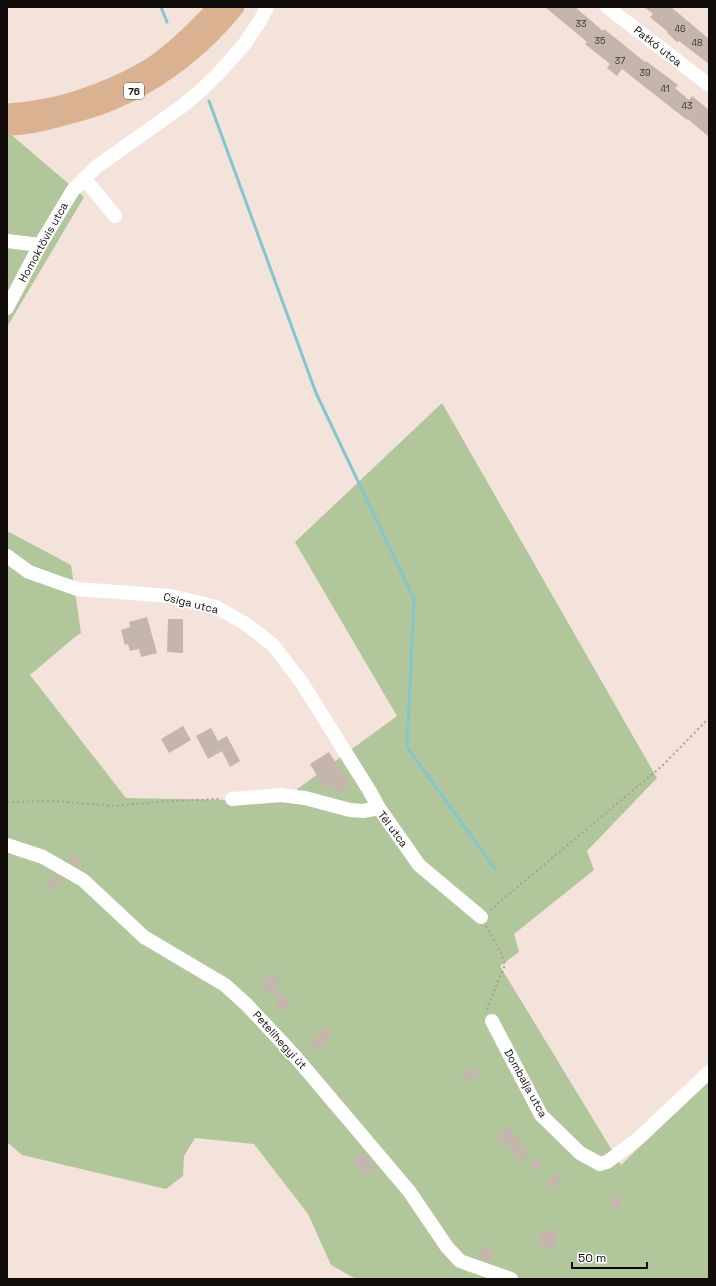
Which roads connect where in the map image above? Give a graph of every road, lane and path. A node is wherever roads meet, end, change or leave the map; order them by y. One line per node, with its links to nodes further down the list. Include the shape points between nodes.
1 (216, 7): 6 (main road, 76, via 177,46 150,66 119,83 81,98 42,108)
2 (236, 7): 7 (main road, 76, via 216,30 184,58 159,77 124,96 89,111 21,127)
3 (267, 7): 8 (street, Homoktövis utca, via 243,46 198,93)
4 (607, 7): 5 (street, Patkó utca)
5 (709, 85)
6 (7, 112)
7 (7, 127)
8 (84, 178): 9 (street); 11 (street, Homoktövis utca, via 73,190)
9 (115, 216)
10 (7, 241): 11 (street)
11 (40, 245): 12 (street, Homoktövis utca)
12 (7, 308)
13 (7, 556): 17 (street, Csiga utca, via 30,572 77,589 171,596 216,607 246,624 273,645 302,683)
14 (709, 718): 19 (path, via 662,766)
15 (232, 799): 16 (path, via 113,806 55,801); 17 (street, Tél utca, via 281,795 305,798 350,810)
16 (7, 802)
17 (378, 808): 19 (street, Tél utca, via 419,865)
18 (7, 845): 22 (street, Petelihegyi út, via 43,857 83,880 144,937 225,984 293,1054 409,1191 447,1247 460,1261)
19 (481, 917): 20 (path, via 505,965 487,1008)
20 (492, 1021): 21 (street, Dombalja utca, via 541,1115 580,1153 600,1164 607,1162 639,1138)
21 (709, 1072)
22 (511, 1279)

